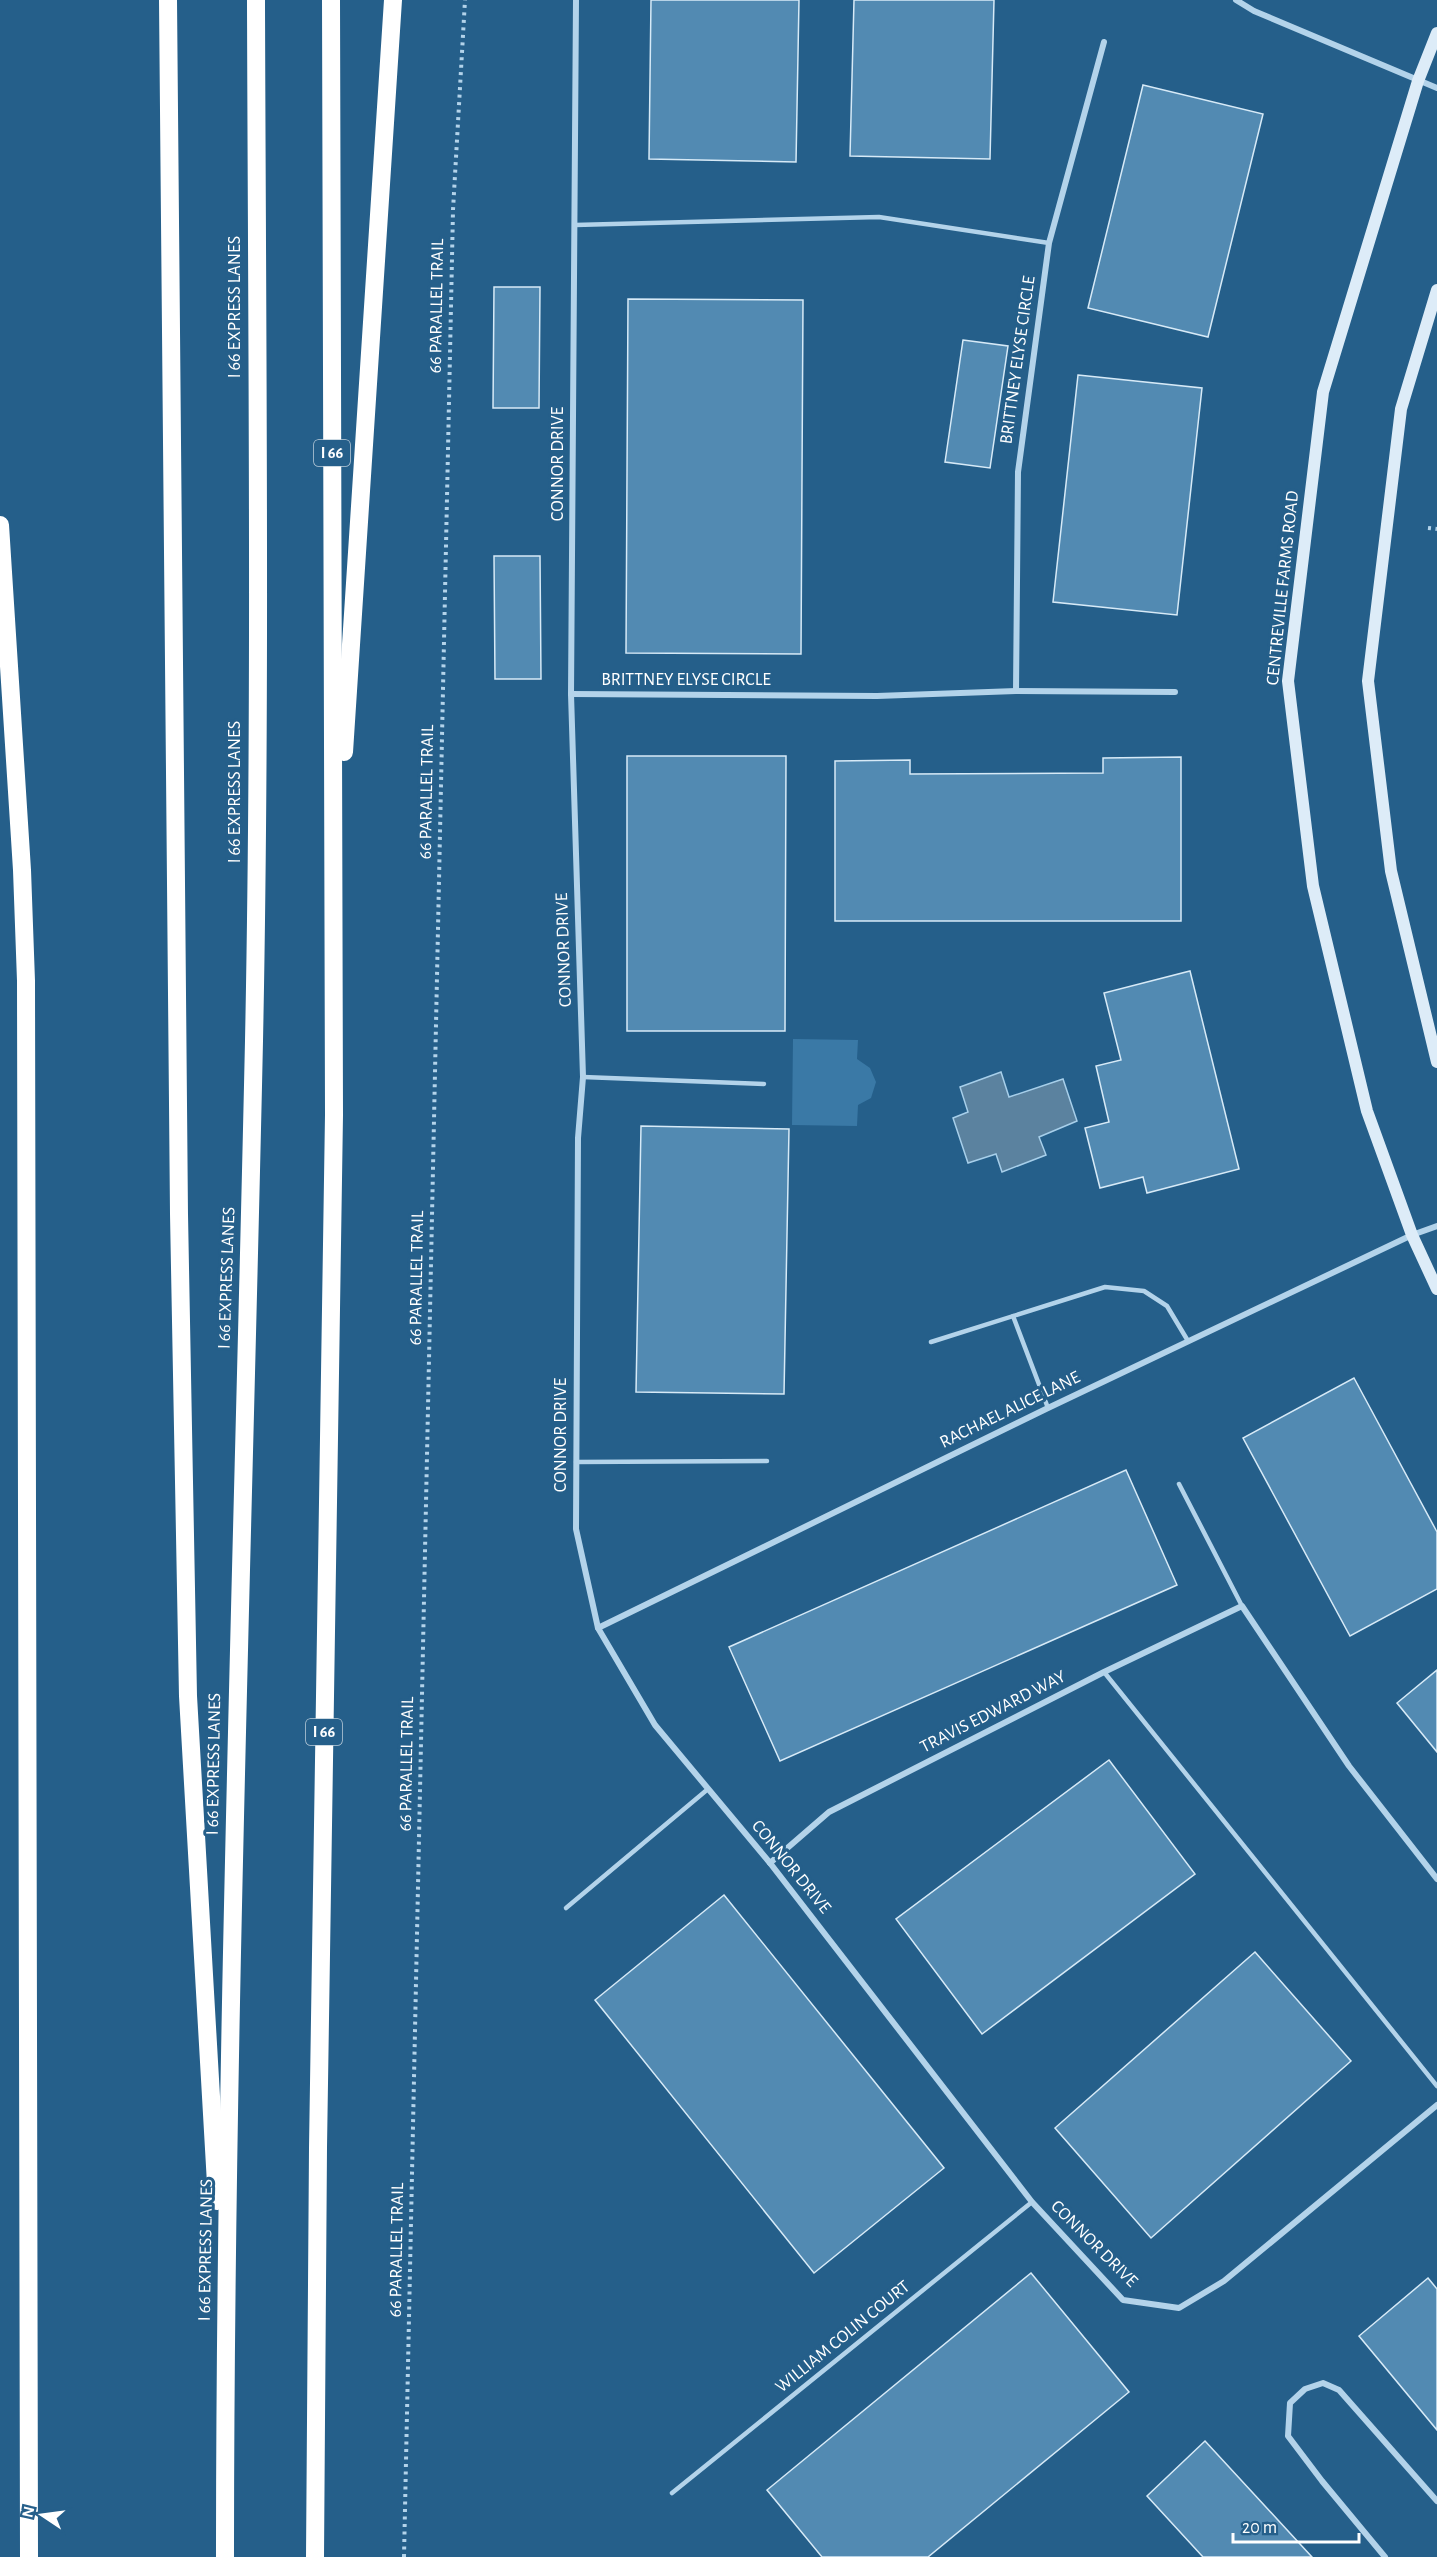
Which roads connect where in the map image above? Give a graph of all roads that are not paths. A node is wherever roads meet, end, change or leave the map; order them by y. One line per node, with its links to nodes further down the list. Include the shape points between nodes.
1 (168, 0): 42 (highway, via 179,1202 188,1696)
2 (256, 0): 42 (highway, I 66 EXPRESS LANES, via 254,1036)
3 (331, 0): 18 (highway, I 66)
4 (393, 0): 18 (highway)
5 (576, 0): 11 (street, CONNOR DRIVE)
6 (1236, 0): 9 (street)
7 (1437, 33): 9 (street, CENTREVILLE FARMS ROAD)
8 (1104, 42): 12 (street, BRITTNEY ELYSE CIRCLE)
9 (1418, 81): 10 (street); 23 (street, CENTREVILLE FARMS ROAD, via 1323,392 1288,681 1313,886 1367,1112)
10 (1437, 88)
11 (575, 225): 12 (lane, via 879,217); 17 (street, CONNOR DRIVE)
12 (1049, 243): 15 (street, BRITTNEY ELYSE CIRCLE, via 1018,472)
13 (1437, 290): 19 (street, via 1401,409 1368,681 1391,871)
14 (0, 525): 45 (highway, via 26,969)
15 (1016, 691): 16 (street, BRITTNEY ELYSE CIRCLE); 17 (street, BRITTNEY ELYSE CIRCLE, via 877,696)
16 (1175, 692)
17 (571, 694): 20 (street, CONNOR DRIVE)
18 (334, 907): 47 (highway, I 66)
19 (1437, 1062)
20 (583, 1077): 21 (lane); 30 (street, CONNOR DRIVE, via 578,1138)
21 (764, 1084)
22 (1437, 1226): 23 (street, RACHAEL ALICE LANE)
23 (1412, 1235): 24 (street, CENTREVILLE FARMS ROAD); 26 (street, RACHAEL ALICE LANE)
24 (1437, 1289)
25 (1013, 1316): 26 (lane, via 1105,1287 1144,1291 1167,1306); 27 (lane); 28 (lane)
26 (1188, 1341): 28 (street, RACHAEL ALICE LANE)
27 (931, 1342)
28 (1048, 1408): 33 (street, RACHAEL ALICE LANE)
29 (767, 1461): 30 (lane)
30 (576, 1462): 33 (street, CONNOR DRIVE, via 576,1529)
31 (1179, 1484): 32 (lane)
32 (1242, 1606): 34 (street, TRAVIS EDWARD WAY); 37 (street, via 1349,1766)
33 (598, 1628): 35 (street, CONNOR DRIVE, via 655,1725)
34 (1104, 1672): 36 (street, TRAVIS EDWARD WAY, via 830,1812); 39 (lane)
35 (708, 1789): 36 (street, CONNOR DRIVE); 38 (lane)
36 (770, 1863): 41 (street, CONNOR DRIVE)
37 (1437, 1879)
38 (566, 1908)
39 (1437, 2086)
40 (1437, 2105): 41 (street, CONNOR DRIVE, via 1224,2282 1179,2308 1123,2300)
41 (1032, 2202): 43 (lane, WILLIAM COLIN COURT)
42 (225, 2340): 46 (highway, I 66 EXPRESS LANES)
43 (672, 2493)
44 (1437, 2501): 48 (street, via 1339,2390 1323,2383 1305,2389 1290,2403 1288,2436)
45 (29, 2557)
46 (225, 2557)
47 (315, 2557)
48 (1385, 2557)

